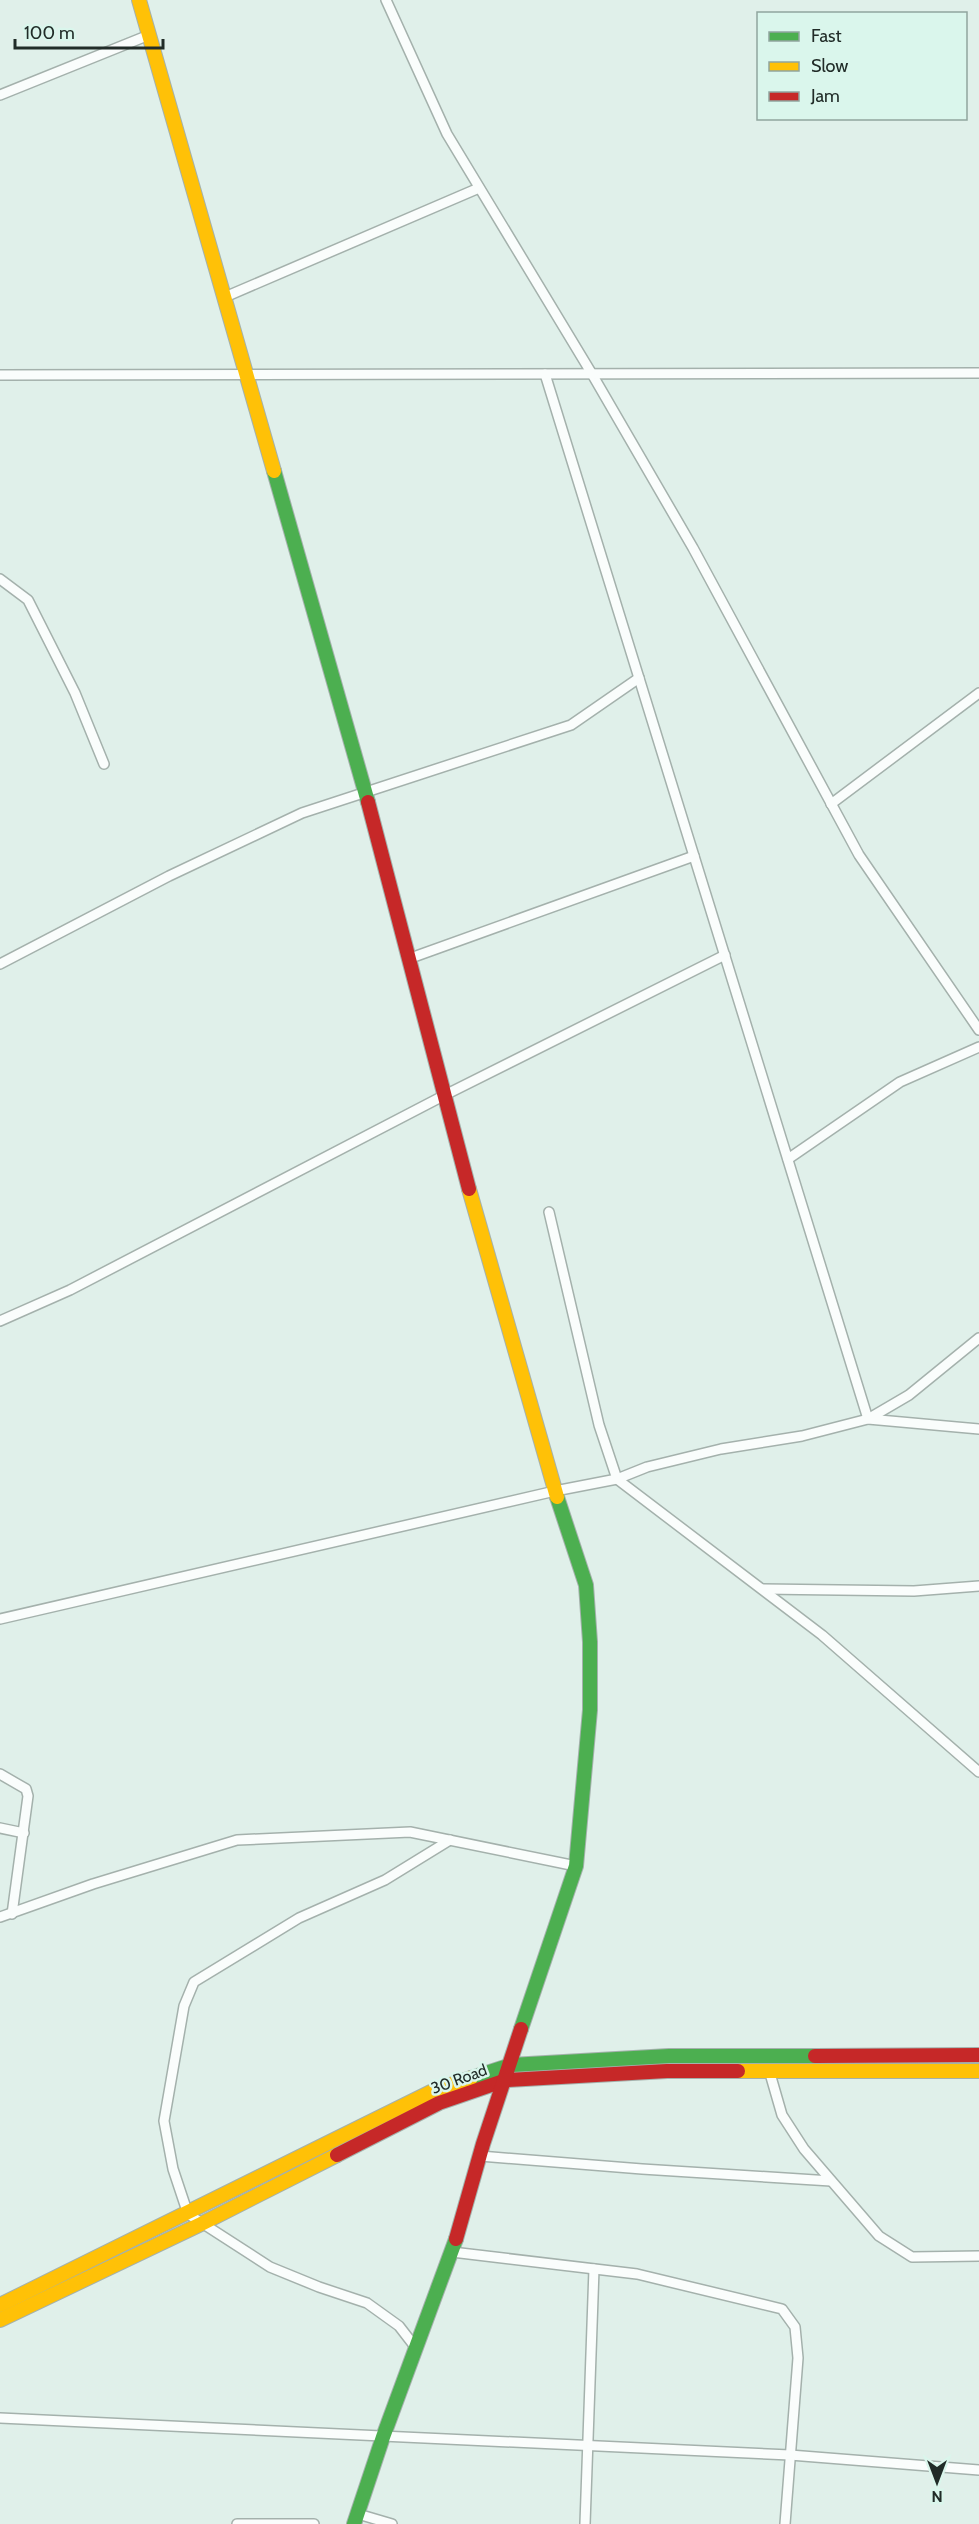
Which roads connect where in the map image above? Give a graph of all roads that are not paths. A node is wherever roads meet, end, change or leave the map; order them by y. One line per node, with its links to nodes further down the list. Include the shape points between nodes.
1 (139, 0): 3 (street)
2 (386, 0): 5 (street, via 447,134)
3 (149, 34): 4 (street); 6 (street)
4 (0, 95)
5 (479, 188): 6 (street); 10 (street)
6 (225, 297): 8 (street)
7 (979, 373): 10 (street)
8 (247, 374): 9 (street); 11 (street); 16 (street)
9 (545, 374): 10 (street); 13 (street)
10 (592, 374): 17 (street, via 693,548)
11 (0, 375)
12 (0, 579): 15 (street, via 28,600 75,693)
13 (639, 678): 16 (street, via 571,725); 18 (street)
14 (979, 693): 17 (street)
15 (104, 764)
16 (366, 793): 20 (street); 21 (street, via 302,813 169,876)
17 (831, 804): 22 (street, via 859,855)
18 (694, 856): 19 (street); 20 (street)
19 (725, 955): 24 (street); 25 (street)
20 (408, 959): 24 (street)
21 (0, 964)
22 (979, 1030)
23 (979, 1047): 25 (street, via 900,1083)
24 (443, 1096): 27 (street, via 70,1290); 32 (street)
25 (788, 1159): 29 (street)
26 (549, 1212): 31 (street, via 599,1425)
27 (0, 1322)
28 (979, 1338): 29 (street, via 909,1395)
29 (868, 1419): 30 (street); 31 (street, via 802,1436 721,1449 647,1467)
30 (979, 1429)
31 (618, 1479): 32 (street); 34 (street)
32 (555, 1491): 35 (street); 41 (street, via 586,1585 590,1642 590,1710)
33 (979, 1586): 34 (street, via 915,1591)
34 (762, 1589): 36 (street, via 822,1635)
35 (0, 1619)
36 (979, 1772)
37 (0, 1774): 39 (street, via 26,1789)
38 (0, 1828): 39 (street)
39 (24, 1833): 42 (street)
40 (450, 1840): 41 (street); 42 (street, via 410,1832 237,1840 93,1884); 51 (street, via 385,1880 299,1918 194,1982 184,2006 164,2121 173,2169)
41 (576, 1866): 45 (street)
42 (12, 1914): 43 (street)
43 (0, 1917)
44 (979, 2055): 45 (street, 30 Road, via 669,2056)
45 (511, 2065): 48 (street); 51 (street, 30 Road, via 435,2090)
46 (769, 2070): 47 (street, 30 Road); 48 (street, 30 Road, via 624,2072); 50 (street, via 782,2115)
47 (979, 2071)
48 (506, 2080): 49 (street); 52 (street, 30 Road, via 439,2103)
49 (480, 2156): 50 (street); 53 (street)
50 (831, 2181): 54 (street, via 879,2236 912,2257)
51 (188, 2214): 52 (street); 56 (street, 30 Road)
52 (201, 2224): 57 (street, 30 Road); 58 (street, via 270,2267 367,2303 399,2326)
53 (452, 2252): 55 (street); 58 (street)
54 (979, 2256)
55 (594, 2269): 61 (street); 62 (street, via 637,2274 782,2309 795,2327 798,2358)
56 (0, 2305)
57 (0, 2320)
58 (416, 2349): 60 (street)
59 (0, 2418): 60 (street)
60 (383, 2437): 61 (street); 64 (street)
61 (587, 2446): 62 (street); 68 (street)
62 (790, 2455): 63 (street); 69 (street)
63 (979, 2470)
64 (356, 2519): 67 (street)
65 (237, 2524): 66 (street)
66 (314, 2524)
67 (392, 2524)
68 (585, 2524)
69 (785, 2524)

